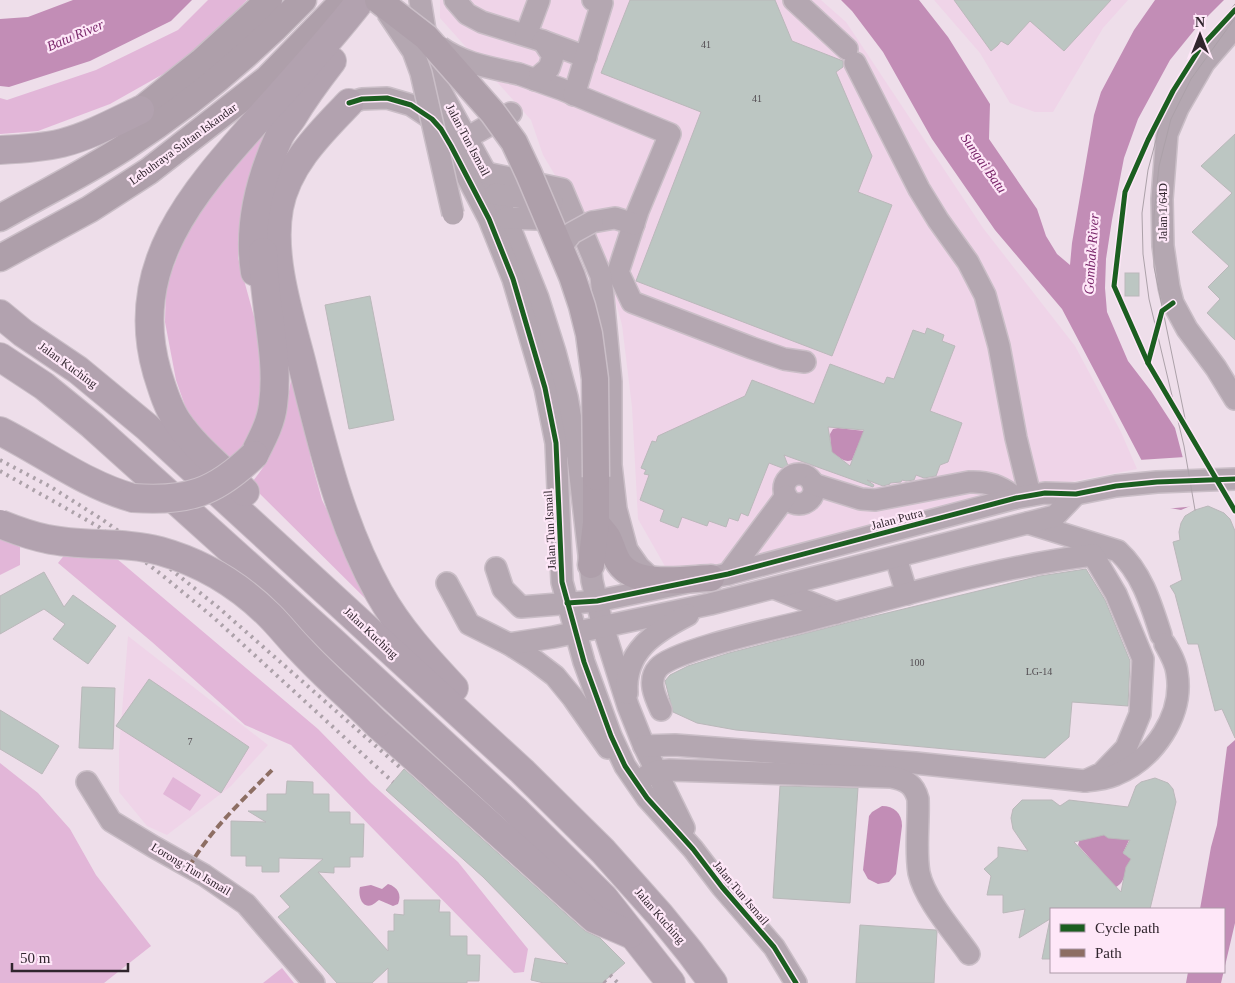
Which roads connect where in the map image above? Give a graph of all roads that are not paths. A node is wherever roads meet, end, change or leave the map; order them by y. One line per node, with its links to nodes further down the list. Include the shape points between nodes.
1 (269, 0): 19 (main road, via 201,62)
2 (303, 0): 26 (main road, via 256,46 195,97 112,156)
3 (344, 0): 31 (main road, Lebuhraya Sultan Iskandar, via 267,79 149,171 90,209)
4 (420, 0): 13 (street, Jalan Tun Ismail)
5 (455, 0): 14 (street, via 466,14 482,22)
6 (474, 0): 11 (street, via 486,13)
7 (539, 0): 14 (street)
8 (593, 0): 15 (street, via 602,3)
9 (794, 0): 41 (street, via 851,56 923,197 968,262 985,295 999,346)
10 (374, 1): 13 (main road, bridge); 25 (street, bridge, via 413,51 421,73); 33 (highway, via 280,136 265,176 254,218 253,242 258,291); 60 (highway, via 324,45 197,191 166,244 156,271 150,316 151,352 177,420 196,444 382,634)
11 (502, 13)
12 (1235, 27): 36 (street, Jalan 1/64D, via 1204,63 1178,108 1167,134 1162,199 1163,246 1173,303 1187,330)
13 (426, 35): 16 (street, bridge, via 448,53 466,61); 21 (street, Jalan Tun Ismail); 30 (main road, bridge, via 514,142)
14 (534, 38): 15 (street); 16 (street, via 553,56 549,68)
15 (586, 57): 17 (street)
16 (521, 74): 17 (street)
17 (574, 95): 29 (street, via 670,134)
18 (350, 103): 21 (street, Jalan Tun Ismail, via 387,98 411,105); 33 (highway, via 334,108 300,136 277,176 268,206 263,251); 64 (highway, via 302,155 286,182 279,208 278,259 318,428 351,536 379,593 404,633 482,718)
19 (140, 110): 22 (highway, via 63,142); 26 (main road)
20 (511, 114): 21 (street)
21 (459, 142): 23 (street, Jalan Tun Ismail); 54 (street, Jalan Tun Ismail, via 513,279 546,388 556,443 562,582)
22 (0, 150)
23 (486, 173): 24 (street, Jalan Tun Ismail); 27 (street, via 562,189)
24 (496, 194): 27 (street); 28 (street, Jalan Tun Ismail)
25 (453, 214)
26 (6, 215)
27 (578, 215): 28 (street); 29 (street, via 615,218); 30 (street, bridge, via 572,233); 49 (street, via 601,276 612,382 611,465 616,509 627,550)
28 (506, 218): 46 (street, Jalan Tun Ismail, via 538,298 567,397)
29 (634, 224): 35 (street, via 618,272 632,302 784,359)
30 (560, 248): 42 (main road, bridge, via 582,306 593,356 596,379)
31 (0, 258)
32 (0, 314): 60 (highway, Jalan Kuching, via 78,370 146,427)
33 (270, 334): 38 (highway, bridge, via 275,376 273,406 266,432 254,455 239,469 214,487 194,495 171,499 133,498 116,493)
34 (0, 357): 70 (highway, via 44,386 92,425 446,744 597,891)
35 (805, 362)
36 (1226, 370): 37 (street, Jalan 1/64D)
37 (1235, 399)
38 (0, 431)
39 (1235, 479): 40 (street, Jalan Putra, via 1157,482)
40 (1076, 494): 41 (street, Jalan Putra, via 1045,493); 43 (street, via 1054,516)
41 (1023, 497): 48 (street, Jalan Putra); 48 (street, via 983,482 875,500 861,499 813,484 811,498 803,504 793,503 786,496)
42 (596, 523): 46 (main road); 49 (main road, via 607,537 619,564 640,578)
43 (1028, 523): 45 (street); 67 (street, via 1118,551 1129,561 1149,598 1177,671 1174,712 1156,744 1130,768 1102,779)
44 (0, 524): 70 (highway, bridge, via 48,540 161,551 221,576 270,616 301,651 377,724 595,919)
45 (896, 558): 51 (street); 52 (street)
46 (591, 565): 53 (street, Jalan Tun Ismail)
47 (496, 568): 54 (street, Jalan Putra, via 503,589 522,607)
48 (719, 576): 49 (main road); 53 (street, Jalan Putra)
49 (653, 580)
50 (447, 583): 59 (street, via 469,624)
51 (774, 588): 55 (street); 56 (street)
52 (907, 594): 56 (street); 67 (street, via 997,572 1093,555 1116,594 1144,659 1140,714 1126,748 1102,772)
53 (597, 601): 54 (street, Jalan Putra); 57 (street, Jalan Tun Ismail)
54 (567, 604): 58 (street, Jalan Tun Ismail)
55 (710, 604): 57 (street); 61 (street, via 665,627 633,657 626,682)
56 (836, 613): 62 (street, via 709,646 666,662 652,679)
57 (603, 627): 58 (street); 61 (street, Jalan Tun Ismail)
58 (575, 632): 59 (street); 66 (street, Jalan Tun Ismail, via 600,706)
59 (509, 644): 66 (street, via 555,676 605,745)
60 (390, 650): 64 (highway, Jalan Kuching)
61 (628, 706): 63 (street, Jalan Tun Ismail)
62 (661, 710)
63 (644, 746): 65 (street, Jalan Tun Ismail); 67 (street, via 685,746 905,762)
64 (522, 771): 74 (highway, Jalan Kuching, via 603,851 666,922)
65 (657, 771): 66 (street); 69 (street, Jalan Tun Ismail); 71 (street, via 891,777 911,784 918,800 918,858 923,885)
66 (630, 773): 69 (street, Jalan Tun Ismail, via 647,798)
67 (1085, 781)
68 (87, 782): 72 (street, Lorong Tun Ismail, via 111,821 204,875 246,904)
69 (693, 849): 75 (street, Jalan Tun Ismail, via 774,948)
70 (634, 935): 73 (highway)
71 (969, 954)
72 (314, 983)
73 (670, 983)
74 (713, 983)
75 (796, 983)

